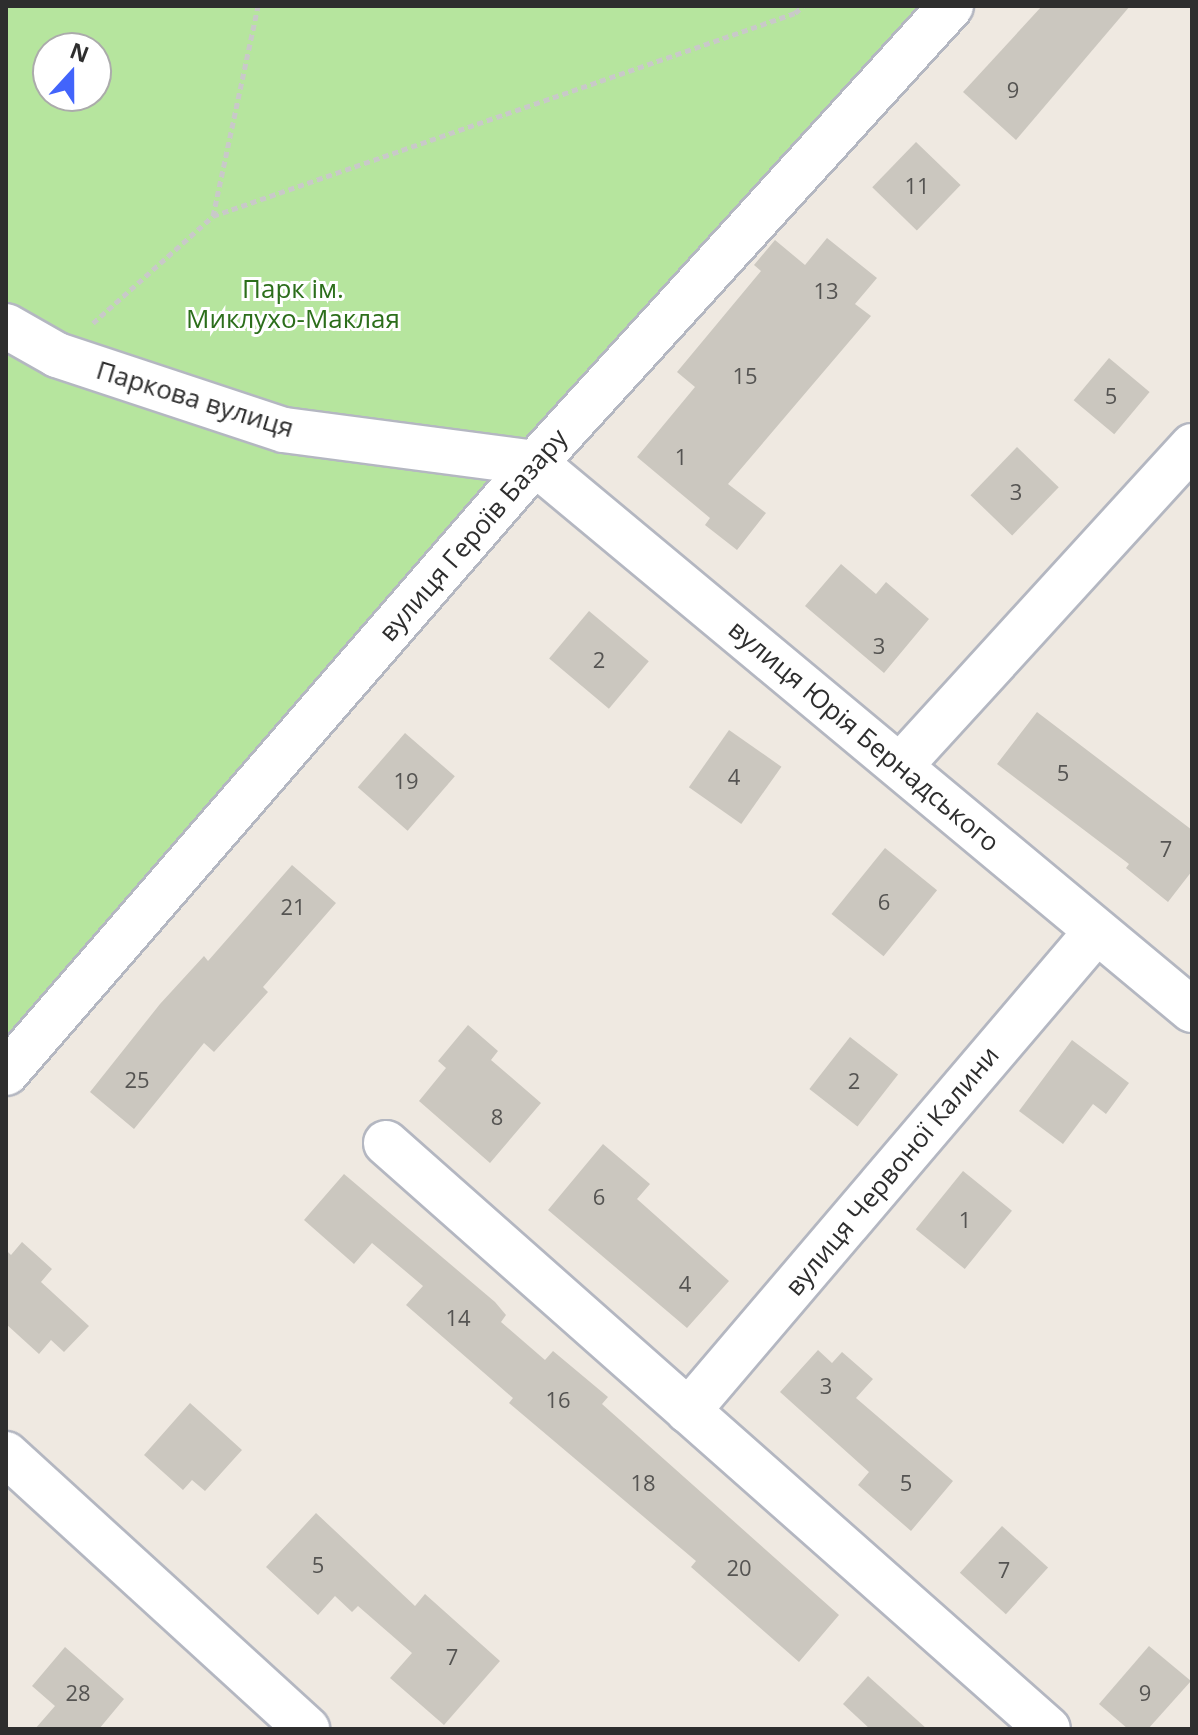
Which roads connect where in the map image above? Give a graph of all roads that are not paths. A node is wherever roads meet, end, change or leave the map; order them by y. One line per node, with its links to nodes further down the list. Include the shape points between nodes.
1 (951, 6): 4 (street, вулиця Героїв Базару)
2 (6, 326): 4 (street, Паркова вулиця, via 57,355 284,430)
3 (1192, 446): 5 (street)
4 (535, 463): 5 (street, вулиця Юрія Бернадського); 8 (street, вулиця Героїв Базару)
5 (901, 765): 6 (street, вулиця Юрія Бернадського)
6 (1096, 932): 7 (street, вулиця Юрія Бернадського); 10 (street, вулиця Червоної Калини)
7 (1192, 1010)
8 (6, 1073)
9 (386, 1143): 10 (street)
10 (688, 1411): 13 (street)
11 (6, 1454): 12 (street)
12 (307, 1729)
13 (1048, 1729)

